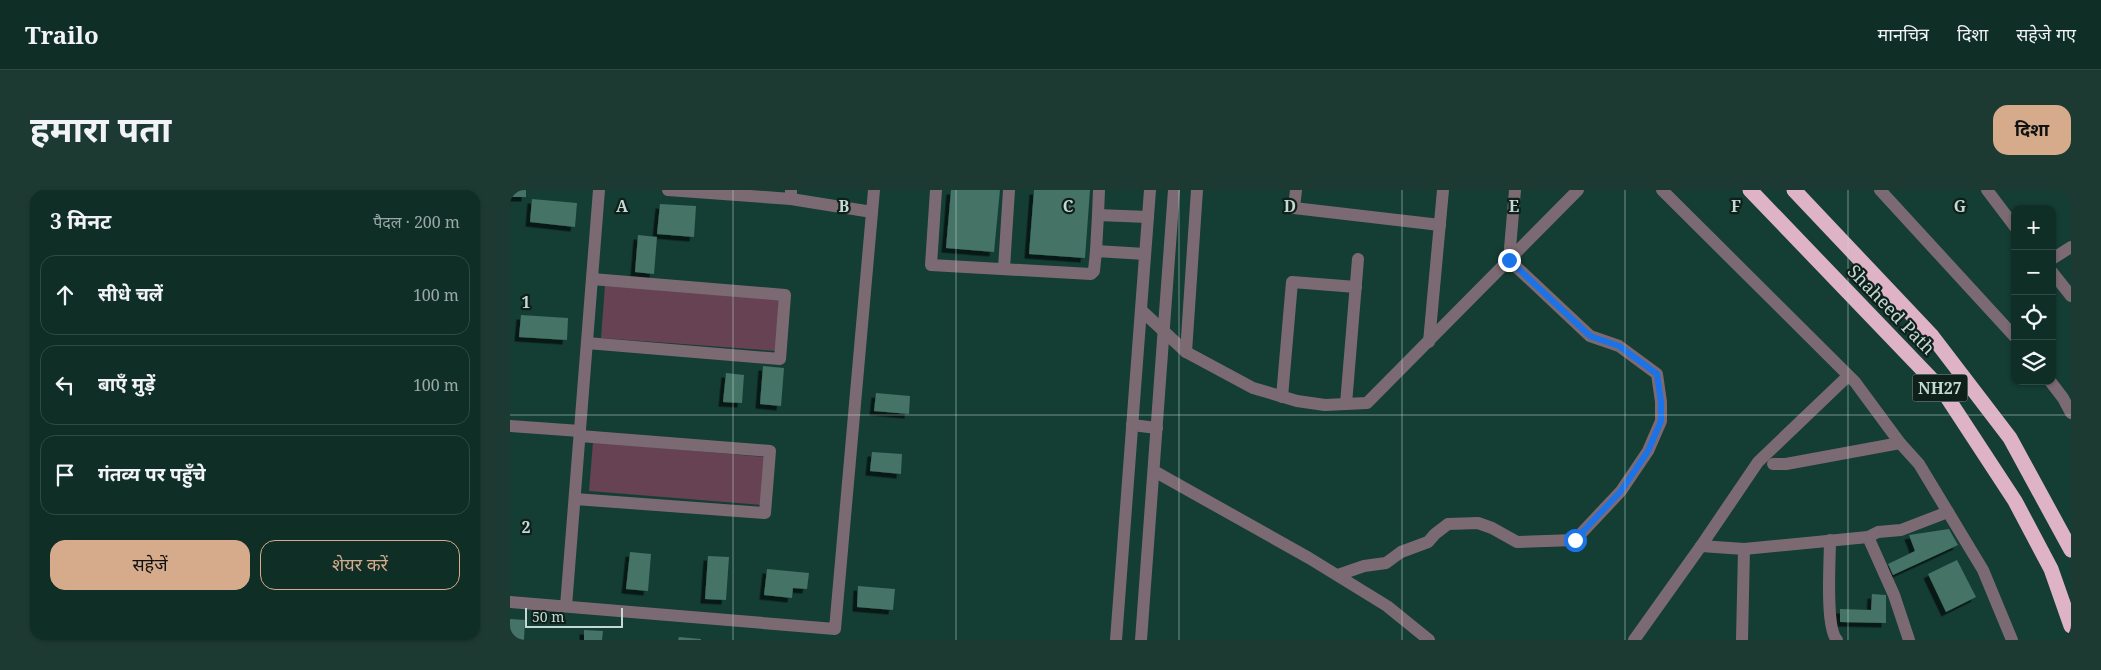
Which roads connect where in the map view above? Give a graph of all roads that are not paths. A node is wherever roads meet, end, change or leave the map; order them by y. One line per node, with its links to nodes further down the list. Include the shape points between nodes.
1 (599, 190): 33 (street)
2 (668, 190): 19 (street)
3 (874, 190): 20 (street)
4 (936, 190): 31 (street, via 930,264)
5 (1009, 190): 31 (street)
6 (1099, 190): 21 (street)
7 (1150, 190): 22 (street)
8 (1174, 190): 37 (street)
9 (1197, 190): 41 (street)
10 (1296, 190): 24 (street, via 1294,208)
11 (1443, 190): 24 (street)
12 (1515, 190): 30 (street)
13 (1578, 190): 30 (street)
14 (1662, 190): 42 (street)
15 (1750, 190): 64 (highway, Shaheed Path / NH27, via 1943,391 2015,501 2051,569)
16 (1794, 190): 60 (highway, Shaheed Path / NH27, via 1932,336 2010,438)
17 (1880, 190): 38 (street)
18 (1987, 190): 23 (street)
19 (791, 195): 20 (street)
20 (872, 212): 63 (street, via 835,629)
21 (1098, 215): 22 (street); 26 (street)
22 (1148, 217): 27 (street)
23 (2011, 222)
24 (1440, 225): 39 (street)
25 (2071, 247): 28 (street)
26 (1096, 251): 27 (street); 31 (street, via 1091,274)
27 (1145, 254): 36 (street)
28 (2056, 256)
29 (1358, 258): 34 (street)
30 (1509, 260): 39 (street); 61 (street, via 1590,336 1619,346 1657,374 1661,421 1648,451 1621,491 1575,540 1518,542 1478,523 1448,524 1428,542 1402,552 1386,563)
31 (1004, 268)
32 (2056, 277): 35 (street)
33 (592, 279): 40 (street); 40 (street, via 785,295 780,359)
34 (1356, 287): 44 (street, via 1292,282); 45 (street)
35 (2071, 296)
36 (1141, 310): 37 (street); 47 (street)
37 (1164, 331): 41 (street); 49 (street)
38 (2011, 333)
39 (1429, 342): 45 (street, via 1367,404)
40 (587, 343): 50 (street)
41 (1186, 352): 44 (street, via 1253,388)
42 (1848, 376): 51 (street); 58 (street, via 1758,462)
43 (2053, 385): 46 (street)
44 (1282, 397): 45 (street, via 1325,405)
45 (1346, 404)
46 (2071, 413)
47 (1132, 425): 49 (street); 65 (street)
48 (510, 426): 50 (street)
49 (1157, 428): 53 (street)
50 (580, 434): 54 (street); 54 (street, via 770,451 765,513)
51 (1900, 443): 52 (street); 55 (street, via 1919,464)
52 (1773, 464)
53 (1154, 470): 61 (street); 66 (street)
54 (575, 499): 63 (street)
55 (1948, 512): 56 (street, via 1901,530 1878,532); 72 (street, via 1983,570)
56 (1868, 537): 57 (street); 71 (street, via 1894,595)
57 (1830, 540): 59 (street); 70 (street, via 1830,624)
58 (1701, 546): 59 (street); 68 (street)
59 (1744, 549): 69 (street)
60 (2071, 550)
61 (1338, 575): 67 (street, via 1387,606)
62 (510, 602): 63 (street)
63 (566, 606)
64 (2071, 626)
65 (1116, 640)
66 (1141, 640)
67 (1429, 640)
68 (1634, 640)
69 (1742, 640)
70 (1837, 640)
71 (1909, 640)
72 (2012, 640)

